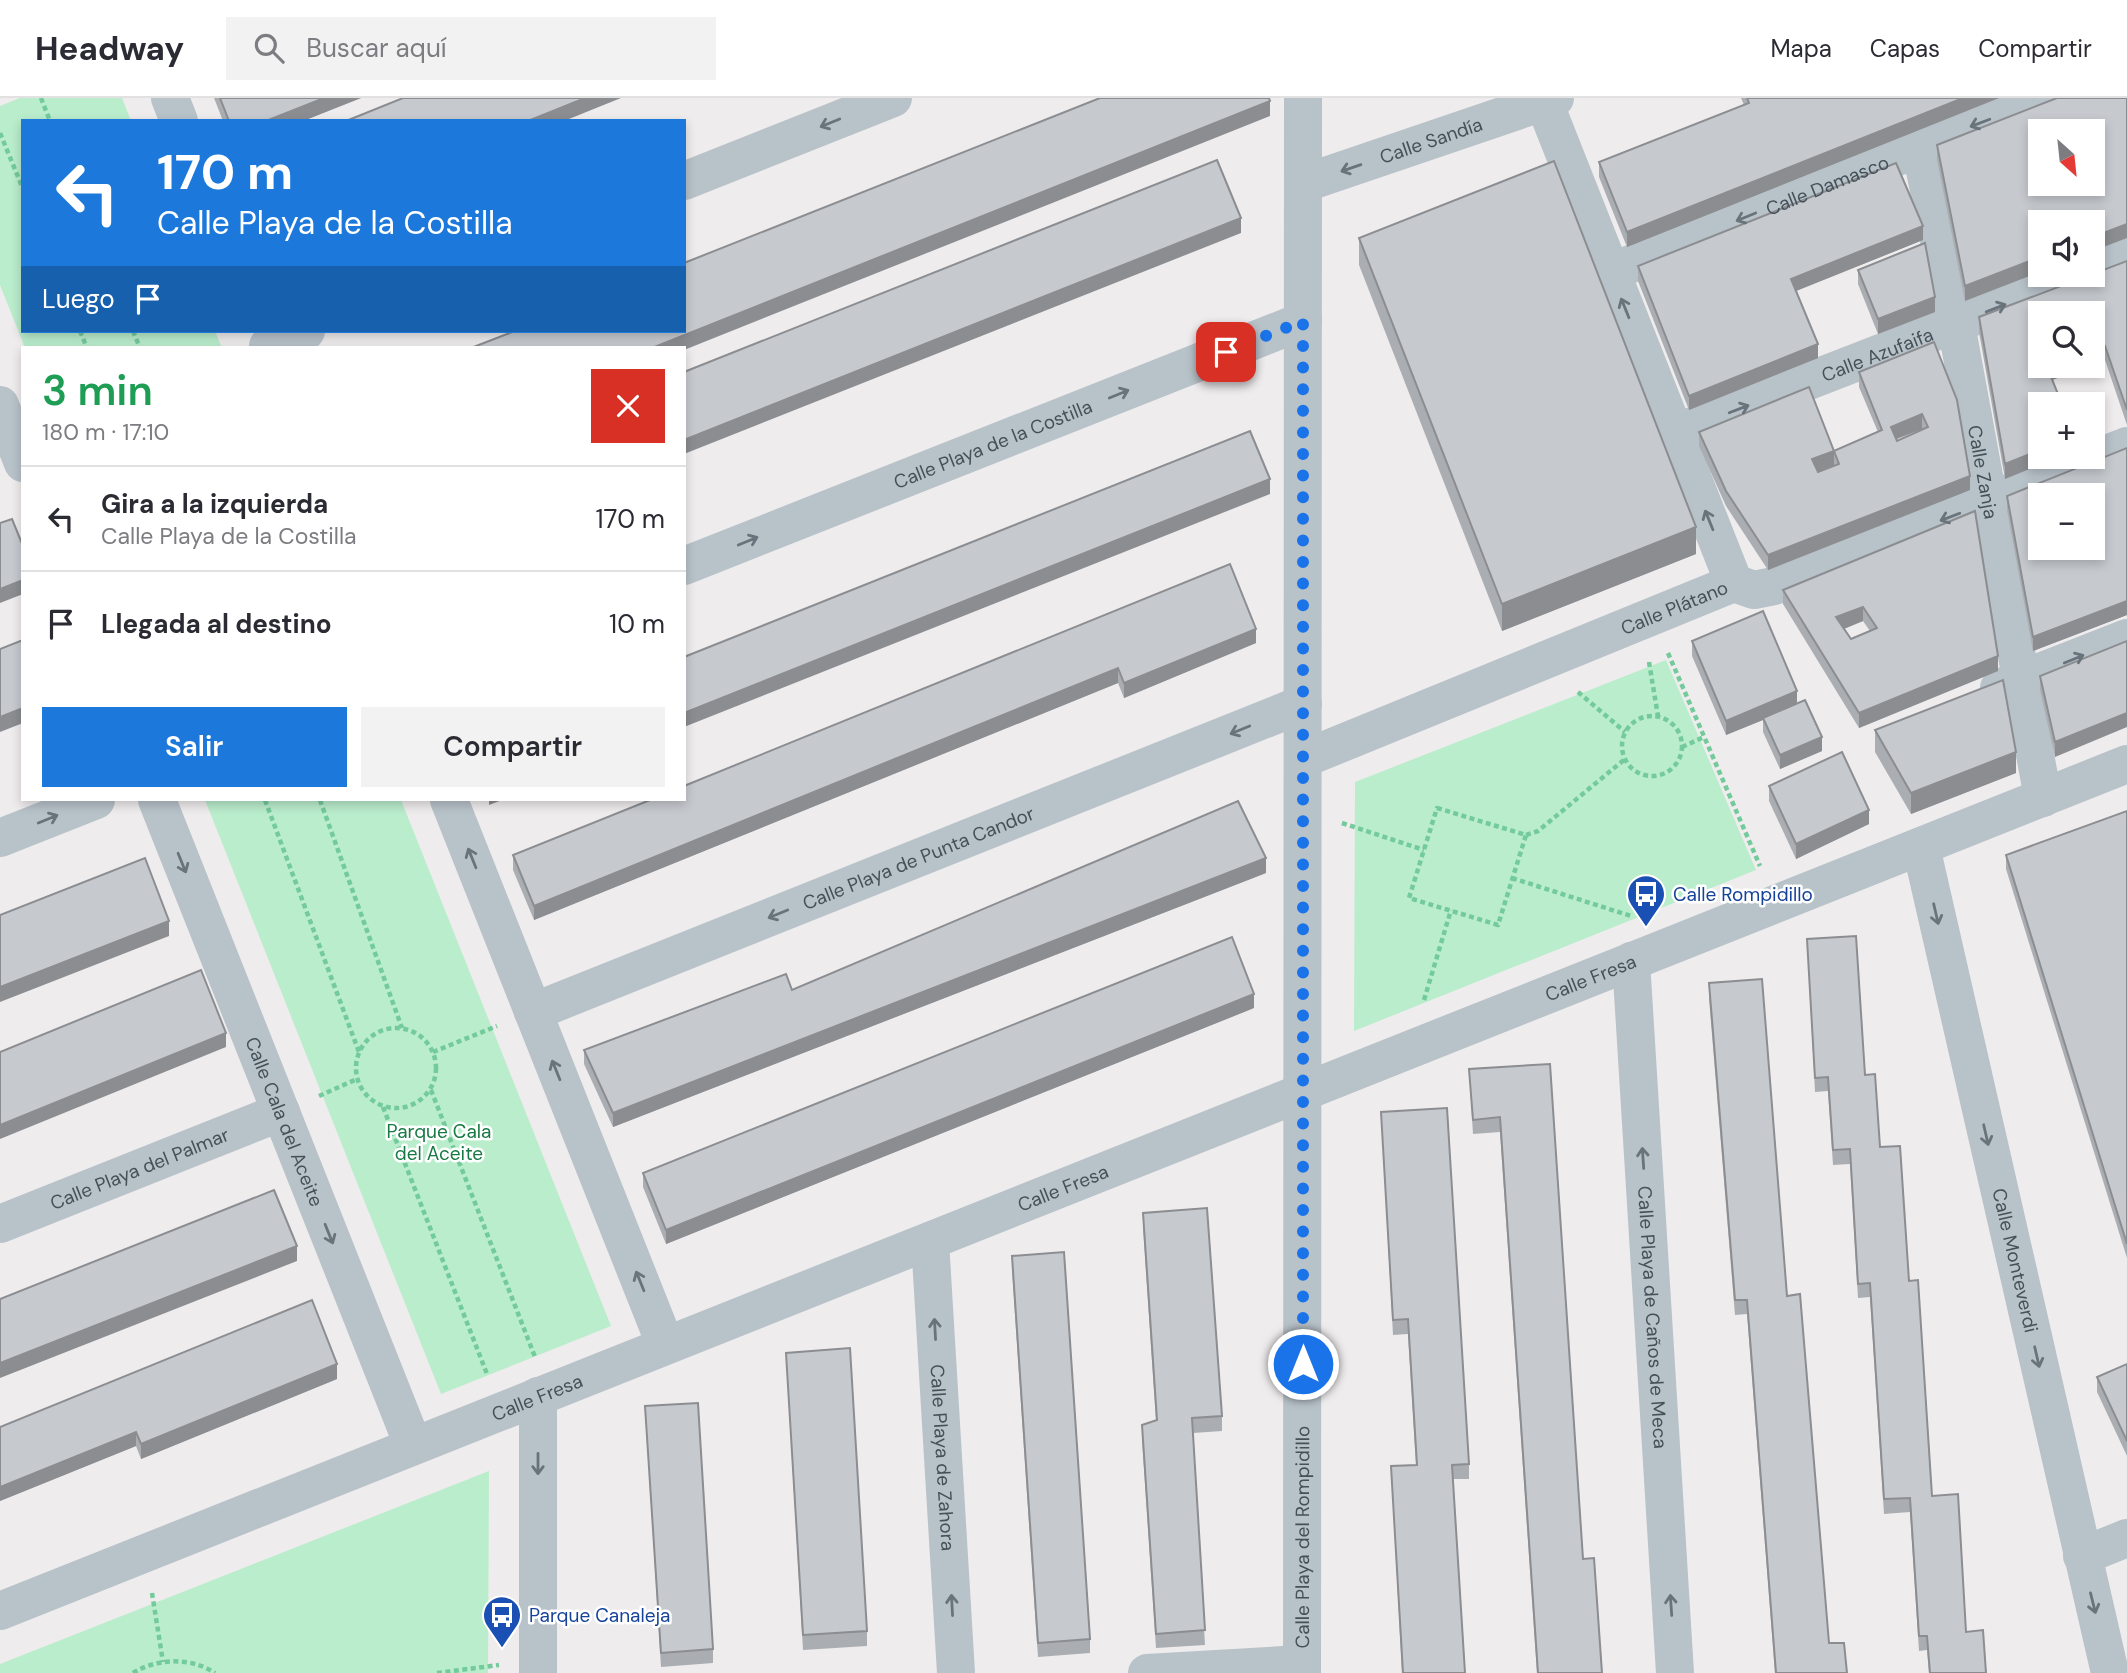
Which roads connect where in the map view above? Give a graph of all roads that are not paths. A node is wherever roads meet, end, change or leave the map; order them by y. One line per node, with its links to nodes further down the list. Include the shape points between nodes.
1 (170, 98): 6 (street)
2 (893, 98): 8 (street, one-way to 8)
3 (1303, 98): 9 (street, Calle Playa del Rompidillo)
4 (2043, 98): 7 (street, Calle Damasco, one-way to 7)
5 (1550, 100): 9 (street, Calle Sandía, one-way to 9); 12 (street)
6 (178, 119)
7 (1920, 146): 12 (street, Calle Damasco, one-way to 12); 15 (street, Calle Zanja)
8 (686, 180)
9 (1305, 183): 14 (street, Calle Playa del Rompidillo)
10 (2127, 257): 11 (street)
11 (2105, 265)
12 (1611, 272): 19 (street, one-way to 12)
13 (2050, 287): 15 (street, Calle Azufaifa, one-way to 13)
14 (1303, 321): 23 (street, Calle Playa de la Costilla, one-way to 14); 28 (street, Calle Playa del Rompidillo)
15 (1956, 324): 19 (street, Calle Azufaifa, one-way to 15); 22 (street, Calle Zanja)
16 (299, 333): 17 (street)
17 (267, 342)
18 (0, 405): 21 (street)
19 (1675, 433): 24 (street, one-way to 19)
20 (2127, 446): 22 (street, Calle Plátano)
21 (13, 453)
22 (1988, 502): 24 (street, Calle Plátano, one-way to 24, via 1774,586 1754,590); 26 (street, Calle Zanja)
23 (686, 565)
24 (1734, 583): 29 (street, Calle Plátano)
25 (2127, 638): 26 (street, one-way to 25)
26 (2020, 680): 27 (street); 31 (street, Calle Zanja)
27 (1969, 700)
28 (1303, 704): 29 (street, Calle Playa del Rompidillo); 38 (street, Calle Playa de Punta Candor, one-way to 38)
29 (1303, 759): 39 (street, Calle Playa del Rompidillo)
30 (2127, 764): 31 (street, Calle Fresa)
31 (2043, 798): 36 (street, Calle Fresa)
32 (93, 801): 35 (street, one-way to 32)
33 (157, 801): 40 (street, Calle Cala del Aceite, one-way to 40)
34 (449, 801): 38 (street, one-way to 34)
35 (0, 838)
36 (1920, 847): 37 (street, Calle Fresa); 47 (street, Calle Monteverdi, one-way to 47)
37 (1631, 961): 39 (street, Calle Fresa); 53 (street, Calle Playa de Caños de Meca, one-way to 37)
38 (533, 1012): 43 (street, one-way to 38)
39 (1304, 1091): 42 (street, Calle Fresa); 50 (street, Calle Playa del Rompidillo)
40 (281, 1112): 41 (street, Calle Playa del Palmar); 45 (street, Calle Cala del Aceite, one-way to 45)
41 (0, 1224)
42 (930, 1241): 43 (street, Calle Fresa); 51 (street, Calle Playa de Zahora, one-way to 42)
43 (665, 1345): 44 (street, Calle Fresa)
44 (543, 1394): 45 (street, Calle Fresa); 49 (street, one-way to 49)
45 (413, 1445): 48 (street, Calle Fresa)
46 (2127, 1538): 47 (street)
47 (2082, 1556): 54 (street, Calle Monteverdi, one-way to 54)
48 (0, 1611)
49 (538, 1666)
50 (1302, 1669): 52 (street)
51 (956, 1673)
52 (1147, 1673)
53 (1675, 1673)
54 (2110, 1673)

